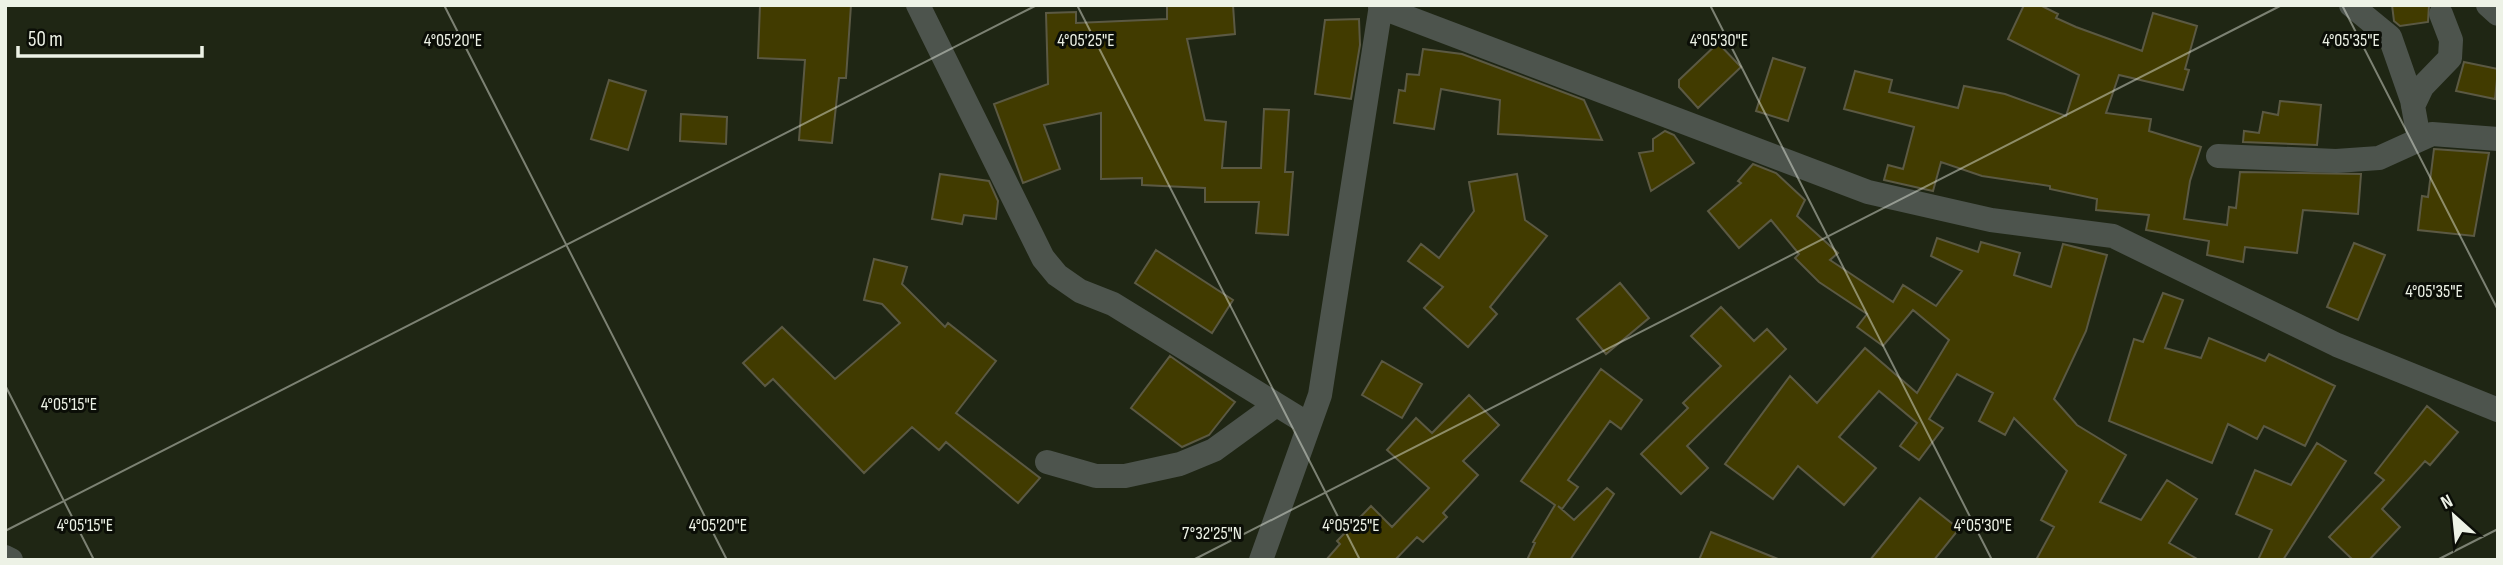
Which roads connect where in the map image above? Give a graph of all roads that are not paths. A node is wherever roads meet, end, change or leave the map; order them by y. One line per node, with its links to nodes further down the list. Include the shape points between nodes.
1 (918, 5): 11 (street, via 1031,236 1057,275)
2 (2351, 5): 7 (street, via 2390,37)
3 (2488, 5): 6 (street)
4 (1380, 6): 12 (street, via 1868,192 1991,219 2113,236 2337,345); 13 (street, via 1320,395)
5 (2441, 14): 7 (street, via 2451,40 2450,58 2422,87)
6 (2498, 14)
7 (2413, 106): 8 (street)
8 (2419, 139): 9 (street, via 2443,134); 10 (street, via 2379,158 2336,161)
9 (2498, 139)
10 (2218, 156)
11 (1276, 404): 13 (street); 14 (street, via 1214,450 1180,464 1096,477)
12 (2498, 410)
13 (1308, 425): 17 (street)
14 (1047, 462)
15 (5, 557): 16 (street)
16 (11, 560)
17 (1261, 560)

